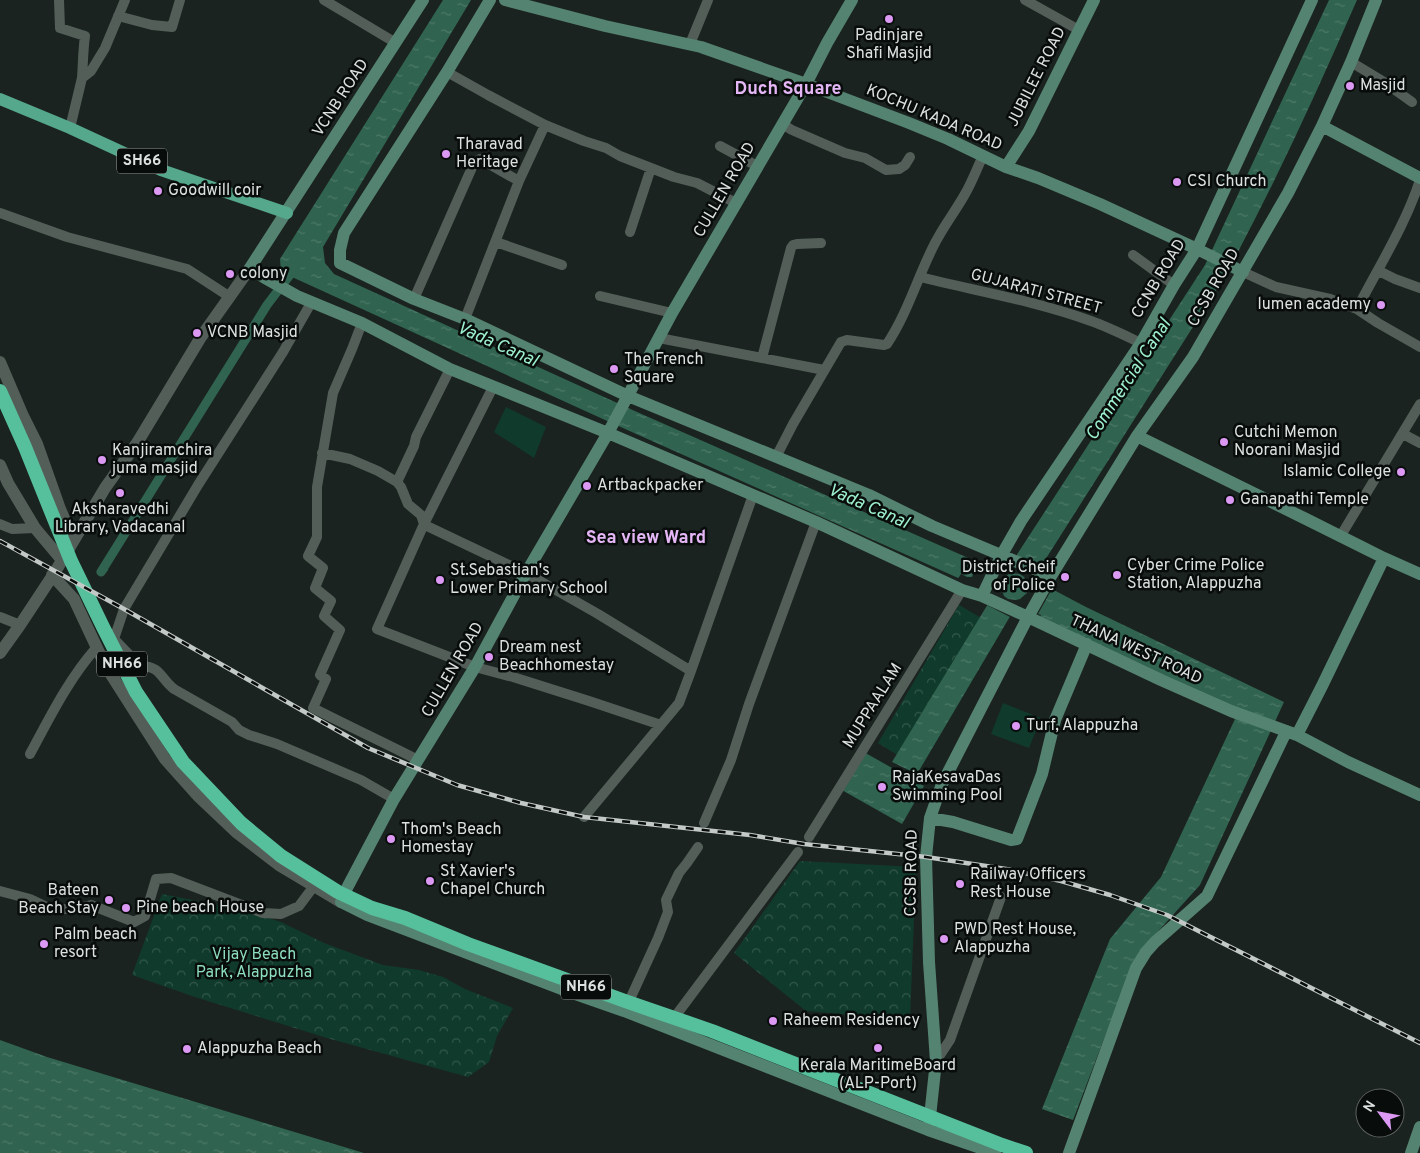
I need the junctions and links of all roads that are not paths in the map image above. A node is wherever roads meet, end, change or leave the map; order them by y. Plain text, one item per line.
1 (59, 0) edge
2 (125, 0) edge
3 (180, 0) edge
4 (324, 0) edge
5 (422, 0) edge
6 (490, 0) edge
7 (505, 0) edge
8 (708, 0) edge
9 (852, 0) edge
10 (1025, 0) edge
11 (1094, 0) edge
12 (1312, 0) edge
13 (1376, 0) edge
14 (118, 16) junction
15 (1079, 30) junction
16 (396, 43) junction
17 (690, 44) junction
18 (1351, 62) junction
19 (447, 72) junction
20 (82, 78) junction
21 (806, 84) junction
22 (0, 99) edge
23 (1412, 102) dead end
24 (782, 124) junction
25 (546, 125) junction
26 (1322, 126) junction
27 (70, 128) junction
28 (720, 146) dead end
29 (983, 156) junction
30 (910, 157) dead end
31 (757, 166) junction
32 (1006, 166) junction
33 (651, 168) junction
34 (1420, 179) edge
35 (519, 181) junction
36 (736, 203) junction
37 (0, 213) edge
38 (286, 213) junction
39 (630, 232) dead end
40 (496, 242) junction
41 (821, 243) dead end
42 (1202, 252) junction
43 (1133, 255) dead end
44 (562, 265) dead end
45 (250, 268) junction
46 (1238, 270) junction
47 (1379, 271) junction
48 (920, 277) junction
49 (1174, 285) junction
50 (1420, 288) edge
51 (230, 296) junction
52 (600, 296) dead end
53 (414, 299) junction
54 (311, 303) junction
55 (1357, 309) junction
56 (672, 313) junction
57 (464, 318) junction
58 (362, 323) junction
59 (659, 338) junction
60 (1141, 343) junction
61 (1420, 347) edge
62 (762, 358) junction
63 (0, 362) edge
64 (450, 369) junction
65 (824, 370) junction
66 (493, 387) junction
67 (0, 391) edge
68 (628, 397) junction
69 (1420, 404) edge
70 (609, 431) junction
71 (1403, 434) junction
72 (1137, 436) junction
73 (1420, 443) edge
74 (322, 453) junction
75 (776, 457) junction
76 (0, 465) edge
77 (399, 485) junction
78 (753, 495) junction
79 (816, 522) junction
80 (0, 524) edge
81 (424, 524) junction
82 (35, 528) junction
83 (1340, 537) junction
84 (73, 539) junction
85 (1384, 558) junction
86 (999, 559) junction
87 (66, 560) junction
88 (526, 573) junction
89 (1419, 573) edge
90 (52, 575) junction
91 (1045, 578) junction
92 (962, 590) junction
93 (985, 596) junction
94 (1029, 616) junction
95 (0, 617) edge
96 (20, 625) junction
97 (1087, 644) junction
98 (96, 648) junction
99 (0, 654) edge
100 (475, 668) junction
101 (691, 671) junction
102 (660, 725) junction
103 (1286, 731) junction
104 (30, 754) dead end
105 (418, 760) junction
106 (1420, 794) edge
107 (394, 799) junction
108 (584, 817) dead end
109 (930, 818) junction
110 (704, 824) dead end
111 (808, 837) dead end
112 (698, 847) dead end
113 (798, 852) dead end
114 (314, 886) junction
115 (0, 891) edge
116 (1002, 897) dead end
117 (341, 902) junction
118 (624, 1011) junction
119 (666, 1028) junction
120 (936, 1061) junction
121 (1420, 1128) edge
122 (928, 1130) junction
123 (995, 1153) edge
124 (1026, 1153) edge
125 (1069, 1153) edge
126 (1411, 1153) edge

1 - 20 street
2 - 14 street
3 - 14 street
4 - 16 street
5 - 16 main road, VCNB ROAD
6 - 19 main road
7 - 17 main road, KOCHU KADA ROAD
8 - 17 street
9 - 21 main road, CULLEN ROAD
10 - 15 street
11 - 15 main road, JUBILEE ROAD
12 - 42 main road, CCNB ROAD
13 - 18 main road, CCSB ROAD
14 - 20 street
15 - 32 main road, JUBILEE ROAD
16 - 38 main road, VCNB ROAD
17 - 21 main road, KOCHU KADA ROAD
18 - 23 street
18 - 26 main road, CCSB ROAD
19 - 25 street
19 - 53 main road
20 - 27 street
21 - 24 main road, CULLEN ROAD
21 - 29 main road, KOCHU KADA ROAD
22 - 27 main road, SH66
24 - 30 street
24 - 31 main road, CULLEN ROAD
25 - 33 street
25 - 35 street
26 - 34 main road
26 - 46 main road, CCSB ROAD
27 - 38 main road, SH66
28 - 31 street
29 - 32 main road, KOCHU KADA ROAD
29 - 48 street
31 - 36 main road, CULLEN ROAD
32 - 42 main road, KOCHU KADA ROAD
33 - 36 street
33 - 39 street
34 - 47 street
35 - 40 street
35 - 53 street
36 - 56 main road, CULLEN ROAD
37 - 51 street
38 - 45 main road, VCNB ROAD
40 - 44 street
40 - 57 street
41 - 62 street
42 - 46 main road, KOCHU KADA ROAD
42 - 49 main road, CCNB ROAD
43 - 49 street
45 - 51 street
45 - 54 main road, THANA WEST ROAD
46 - 55 street
46 - 72 main road, CCSB ROAD
47 - 50 street
47 - 55 street
48 - 60 street, GUJARATI STREET
48 - 65 street
49 - 60 main road, CCNB ROAD
51 - 84 street
52 - 56 street
53 - 57 main road
54 - 58 main road, THANA WEST ROAD
54 - 107 street
55 - 61 street
56 - 59 main road, CULLEN ROAD
57 - 68 main road
58 - 64 main road, THANA WEST ROAD
58 - 74 street
59 - 62 street
59 - 68 main road, CULLEN ROAD
60 - 86 main road, CCNB ROAD
62 - 65 street
63 - 84 street
64 - 66 main road, THANA WEST ROAD
64 - 77 street
65 - 75 street
66 - 70 main road, THANA WEST ROAD
66 - 81 street
67 - 87 highway, NH66
68 - 70 main road, CULLEN ROAD
68 - 75 main road
69 - 71 street
70 - 78 main road, THANA WEST ROAD
70 - 88 main road, CULLEN ROAD
71 - 73 street
71 - 83 street
72 - 83 main road
72 - 91 main road, CCSB ROAD
74 - 77 street
74 - 105 street
75 - 86 main road
76 - 82 street
77 - 81 street
78 - 79 main road, THANA WEST ROAD
78 - 101 street
79 - 92 main road, THANA WEST ROAD
79 - 110 street
80 - 82 street
81 - 88 street
81 - 100 street
82 - 87 street
83 - 85 main road
84 - 87 street
85 - 89 main road
85 - 103 main road
86 - 91 main road
86 - 93 main road, CCNB ROAD
87 - 90 street
87 - 124 highway, NH66
88 - 100 main road, CULLEN ROAD
88 - 101 street
90 - 96 street
90 - 98 street
91 - 94 main road, CCSB ROAD
92 - 93 main road, THANA WEST ROAD
92 - 111 street, MUPPAALAM
93 - 94 main road, THANA WEST ROAD
94 - 97 main road, THANA WEST ROAD
94 - 109 main road, CCSB ROAD
95 - 96 street
96 - 99 street
97 - 103 main road, THANA WEST ROAD
97 - 109 main road
98 - 104 street
98 - 114 street
100 - 102 street
100 - 105 main road, CULLEN ROAD
101 - 102 street
102 - 108 street
103 - 106 main road
103 - 125 main road
105 - 107 main road, CULLEN ROAD
107 - 117 main road, CULLEN ROAD
109 - 120 main road, CCSB ROAD
112 - 118 street
113 - 119 street
114 - 115 street
114 - 117 street
116 - 120 street
117 - 118 main road
118 - 119 main road
119 - 122 main road
120 - 122 main road, CCSB ROAD
121 - 126 main road
122 - 123 main road

